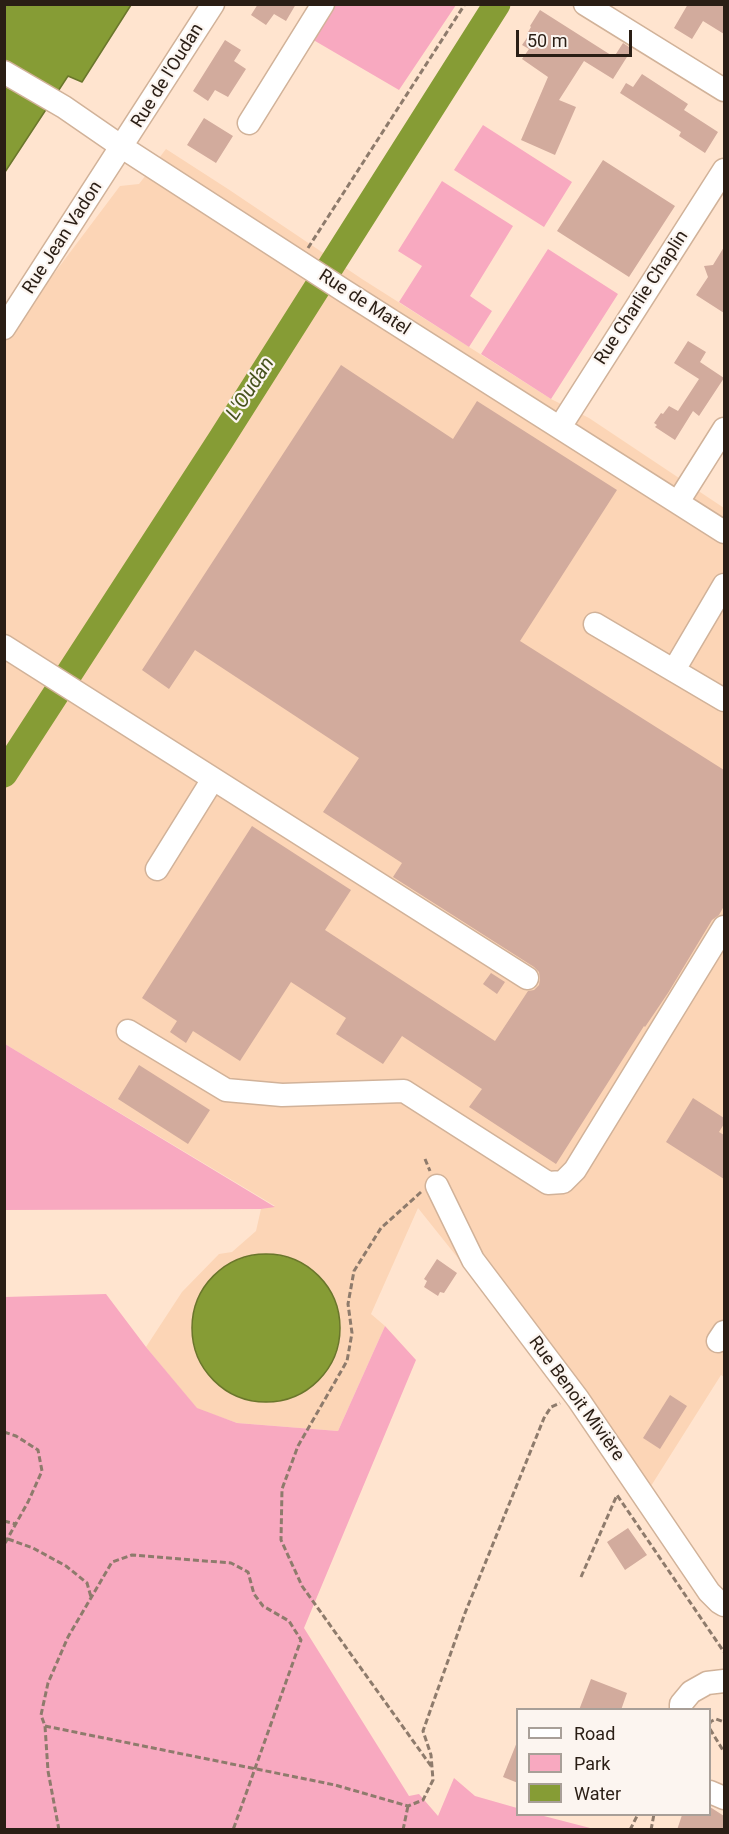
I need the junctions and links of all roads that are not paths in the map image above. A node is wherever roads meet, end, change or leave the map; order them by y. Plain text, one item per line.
1 (213, 4) edge
2 (323, 4) edge
3 (597, 8) edge
4 (4, 72) edge
5 (724, 90) edge
6 (249, 123) dead end
7 (122, 147) junction
8 (724, 170) edge
9 (4, 328) edge
10 (560, 427) junction
11 (724, 429) edge
12 (678, 502) junction
13 (724, 532) edge
14 (724, 585) edge
15 (595, 624) dead end
16 (4, 645) edge
17 (674, 670) junction
18 (724, 700) edge
19 (213, 779) junction
20 (157, 869) dead end
21 (724, 927) edge
22 (527, 978) dead end
23 (128, 1031) dead end
24 (430, 1189) road end
25 (724, 1605) edge
26 (724, 1681) edge
27 (681, 1708) edge

1 - 7 street, Rue de l'Oudan
2 - 6 street
3 - 5 street
4 - 7 street, Rue de Matel
7 - 9 street, Rue Jean Vadon
7 - 10 street, Rue de Matel
8 - 10 street, Rue Charlie Chaplin
10 - 12 street, Rue de Matel
11 - 12 street
12 - 13 street, Rue de Matel
14 - 17 street
15 - 17 street
16 - 19 street
17 - 18 street
19 - 20 street
19 - 22 street
21 - 23 street
24 - 25 street, Rue Benoit Mivière
26 - 27 street

